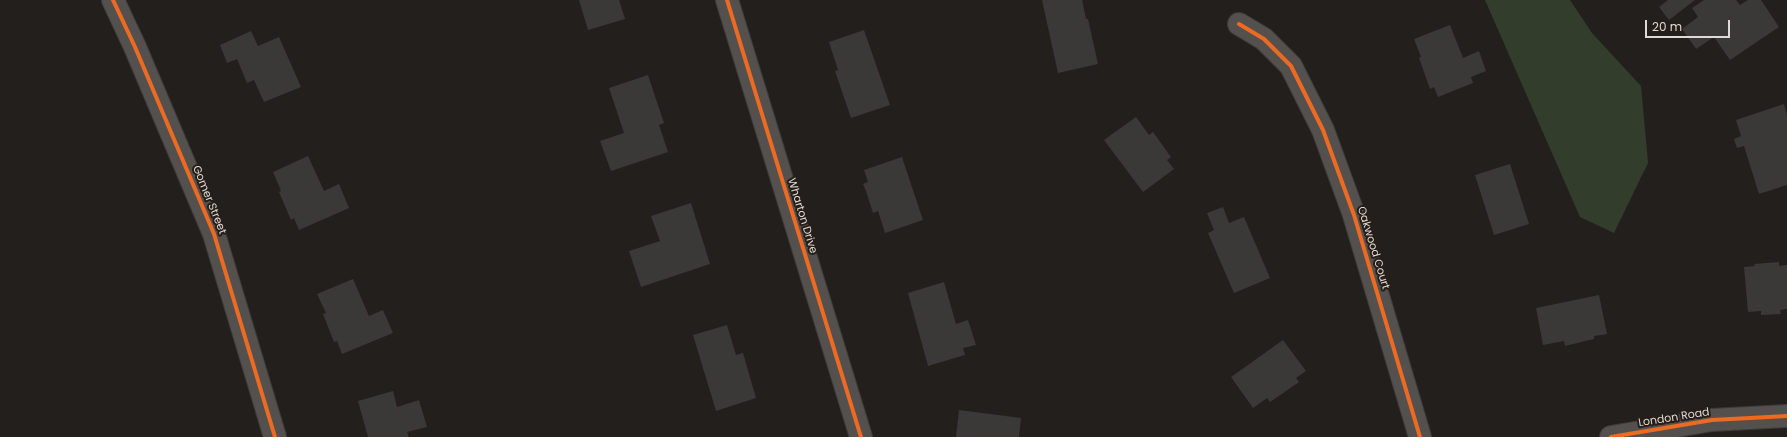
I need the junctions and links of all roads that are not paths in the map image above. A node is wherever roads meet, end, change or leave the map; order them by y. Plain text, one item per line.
1 (113, 0) edge
2 (727, 0) edge
3 (1239, 24) dead end
4 (1787, 416) edge
5 (275, 437) edge
6 (860, 437) edge
7 (1420, 437) edge
8 (1611, 437) edge

1 - 5 street, Gomer Street
2 - 6 street, Wharton Drive
3 - 7 street, Oakwood Court
4 - 8 street, London Road

